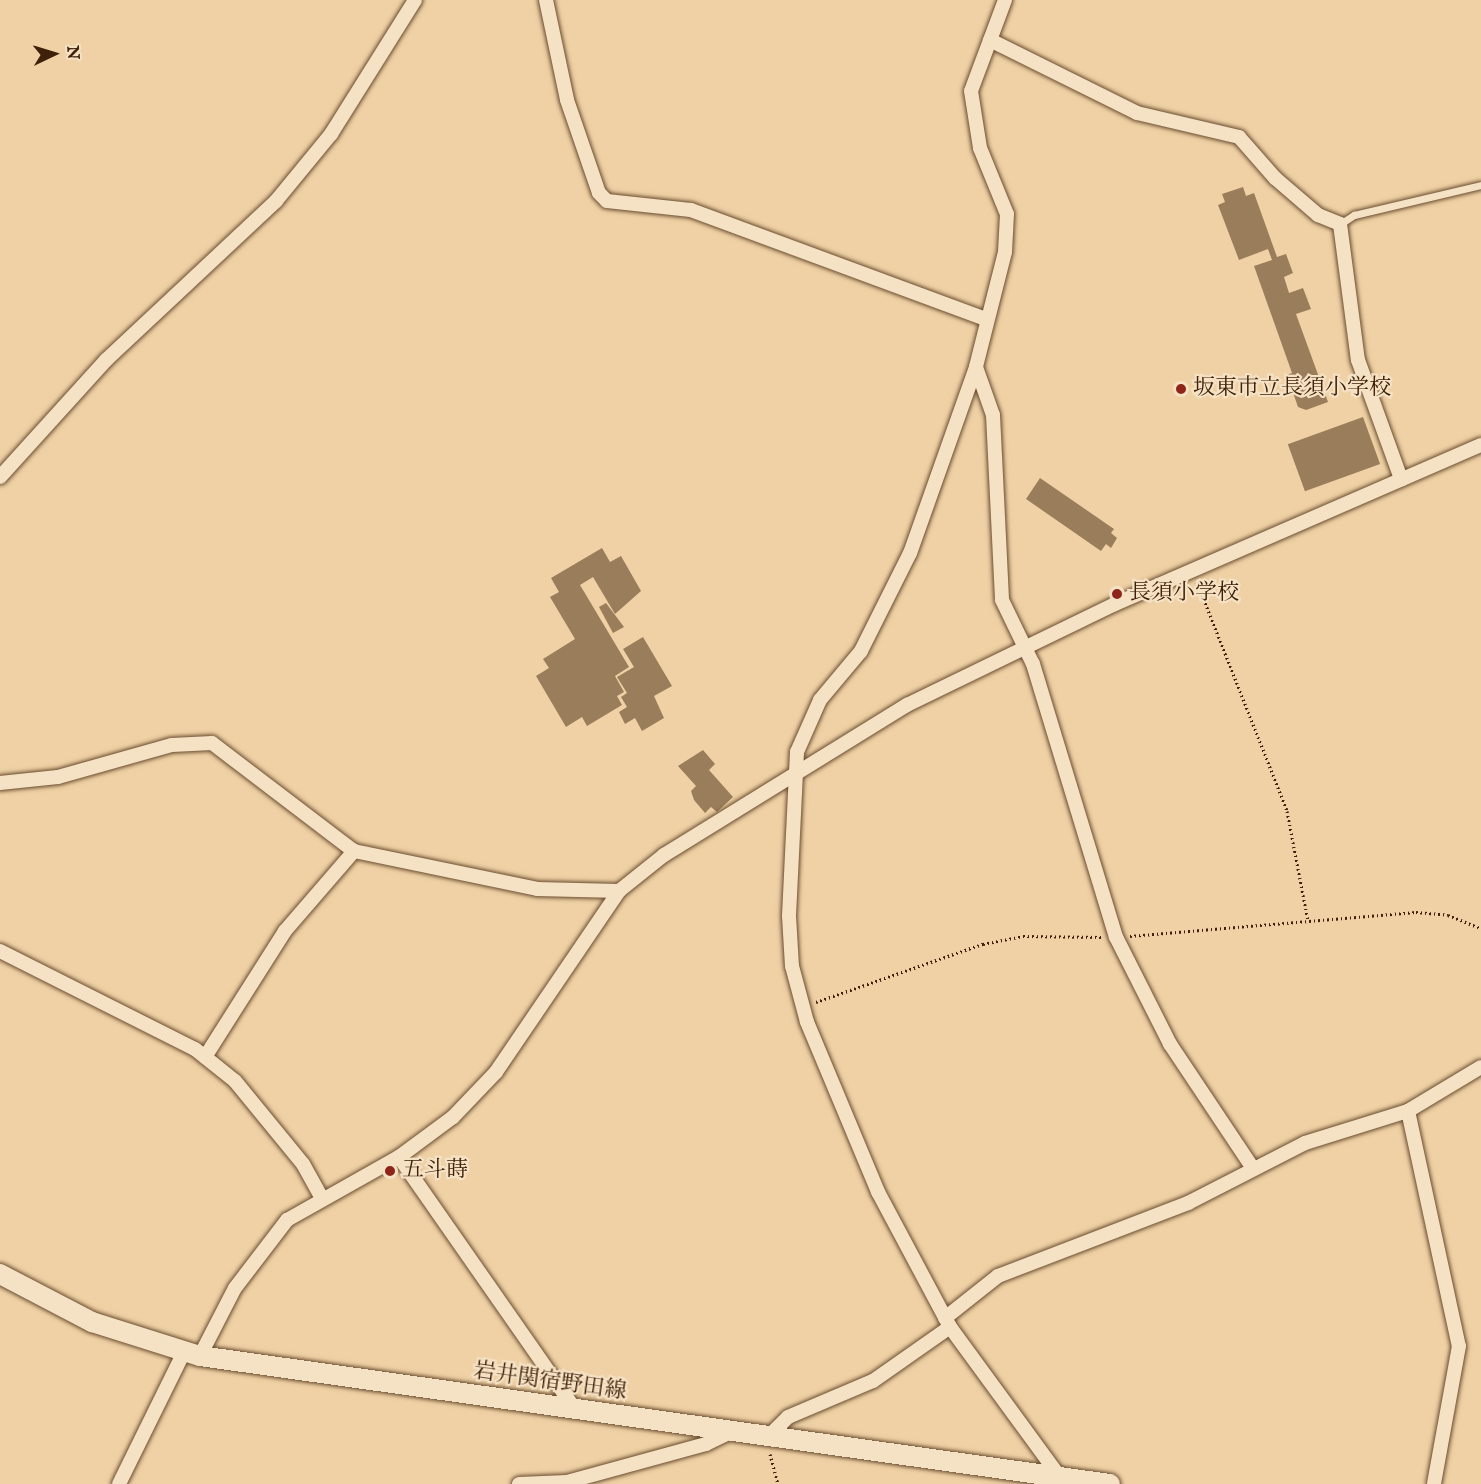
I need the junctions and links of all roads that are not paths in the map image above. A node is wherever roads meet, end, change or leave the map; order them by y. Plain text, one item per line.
1 (415, 0) edge
2 (546, 0) edge
3 (1005, 0) edge
4 (990, 40) junction
5 (1481, 185) edge
6 (1340, 224) junction
7 (985, 319) junction
8 (976, 367) junction
9 (1481, 445) edge
10 (1, 474) edge
11 (1401, 479) junction
12 (1024, 648) junction
13 (797, 774) junction
14 (0, 783) edge
15 (354, 851) junction
16 (619, 891) junction
17 (0, 951) edge
18 (205, 1057) junction
19 (1481, 1067) edge
20 (1408, 1111) junction
21 (399, 1157) junction
22 (1252, 1167) junction
23 (321, 1197) junction
24 (0, 1274) edge
25 (947, 1322) junction
26 (192, 1354) junction
27 (574, 1409) junction
28 (731, 1432) junction
29 (768, 1437) junction
30 (1063, 1480) edge
31 (119, 1484) edge
32 (519, 1484) edge
33 (1110, 1484) edge
34 (1434, 1484) edge

1 - 10 street
2 - 7 street
3 - 4 street
4 - 6 street
4 - 7 street
5 - 6 lane
6 - 11 street
7 - 8 street
8 - 12 street
8 - 13 street
9 - 11 street
11 - 12 street
12 - 13 street
12 - 22 street
13 - 16 street
13 - 25 street
14 - 15 street
15 - 16 street
15 - 18 street
16 - 21 street
17 - 18 street
18 - 23 street
19 - 20 street
20 - 22 street
20 - 34 street
21 - 23 street
21 - 27 street
22 - 25 street
23 - 26 street
24 - 26 main road, 岩井関宿野田線
25 - 29 street
25 - 30 street
26 - 27 main road, 岩井関宿野田線
26 - 31 street
27 - 28 main road, 岩井関宿野田線
28 - 29 main road, 岩井関宿野田線
28 - 32 street
29 - 30 main road, 岩井関宿野田線
30 - 33 main road, 岩井関宿野田線

